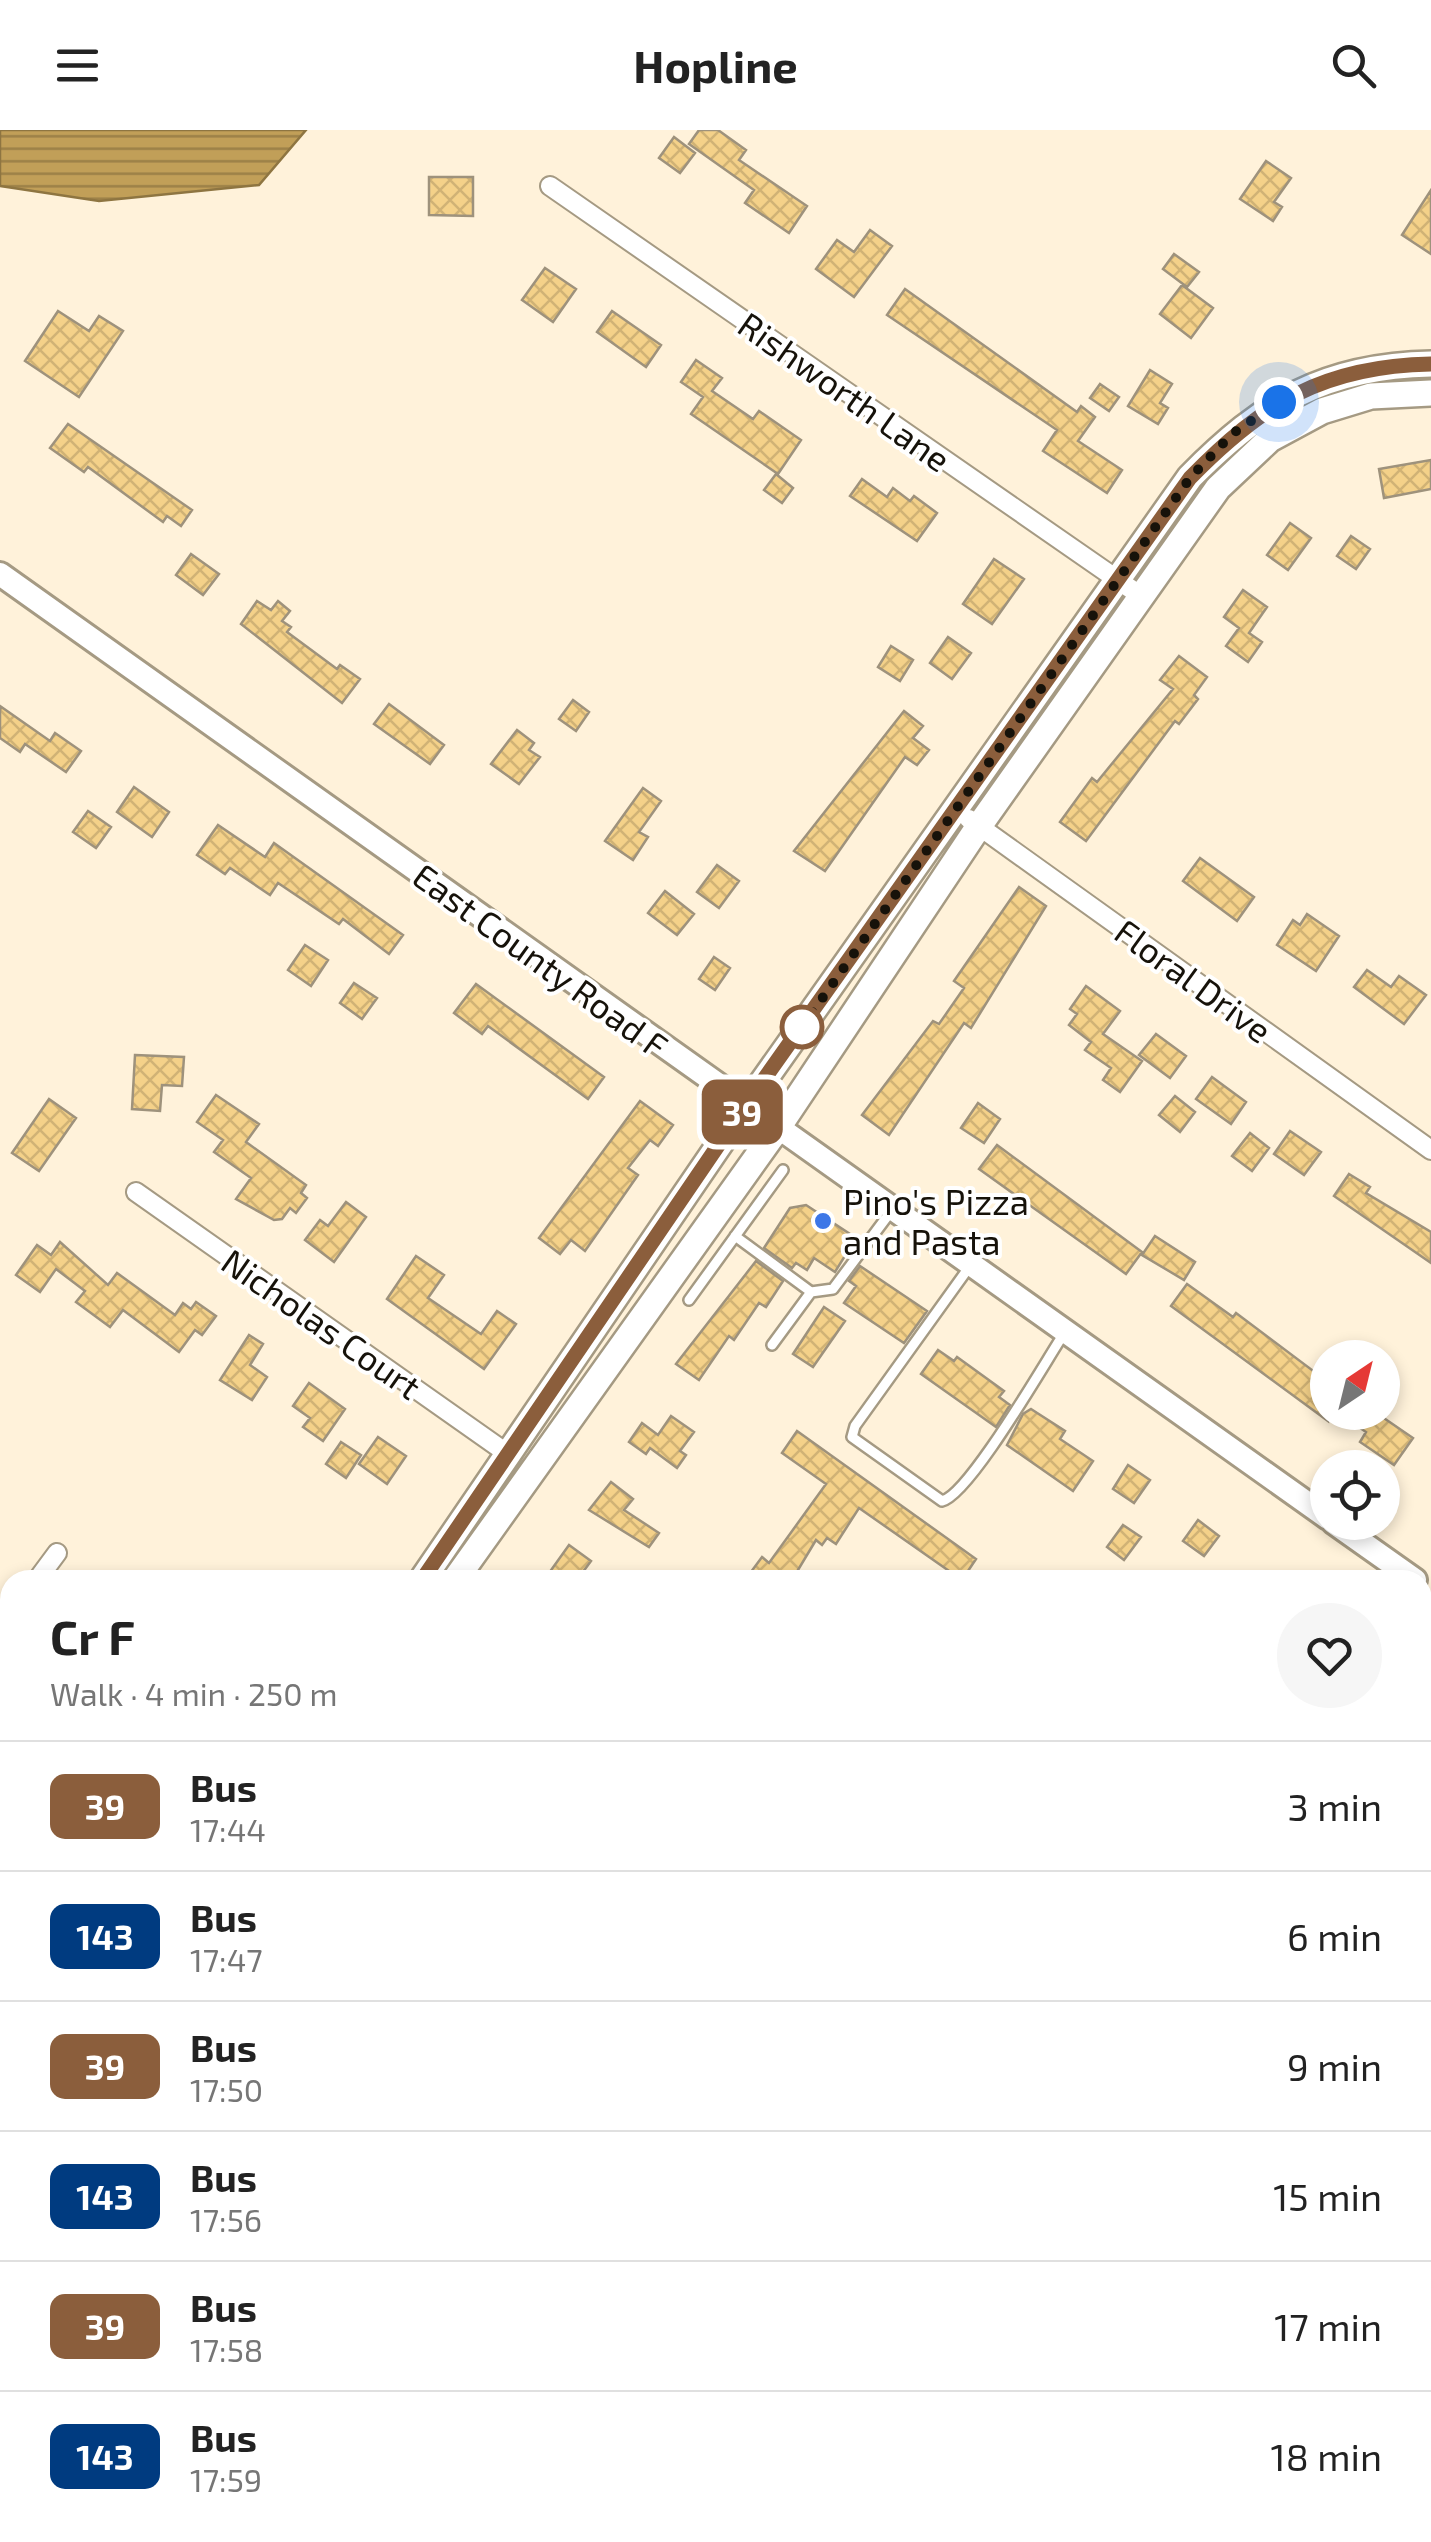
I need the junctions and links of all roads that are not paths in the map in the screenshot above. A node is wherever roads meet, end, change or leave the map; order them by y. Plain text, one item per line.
1 (550, 186) dead end
2 (1431, 364) edge
3 (1431, 393) edge
4 (0, 574) edge
5 (1117, 580) junction
6 (1141, 596) junction
7 (957, 810) junction
8 (979, 826) junction
9 (745, 1106) junction
10 (776, 1129) junction
11 (1431, 1150) edge
12 (782, 1170) dead end
13 (136, 1192) dead end
14 (892, 1210) junction
15 (736, 1236) junction
16 (970, 1266) junction
17 (811, 1292) junction
18 (689, 1300) dead end
19 (1065, 1332) junction
20 (772, 1345) dead end
21 (508, 1454) junction
22 (1310, 1506) edge
23 (1358, 1540) edge
24 (57, 1553) dead end
25 (44, 1570) edge
26 (433, 1570) edge
27 (463, 1570) edge
28 (1401, 1570) edge

1 - 5 street, Rishworth Lane
2 - 5 main road
3 - 6 main road
4 - 9 street, East County Road F
5 - 6 street, Rishworth Lane
5 - 7 main road
6 - 8 main road
7 - 8 street, Floral Drive
7 - 9 main road
8 - 10 main road
8 - 11 street, Floral Drive
9 - 10 street, East County Road F
9 - 21 main road
10 - 14 street, East County Road F
10 - 27 main road
12 - 15 lane
13 - 21 street, Nicholas Court
14 - 16 street, East County Road F
14 - 17 lane
15 - 17 lane
15 - 18 lane
16 - 19 street, East County Road F
16 - 19 lane
17 - 20 lane
19 - 22 street, East County Road F
21 - 26 main road
23 - 28 street, East County Road F
24 - 25 street

